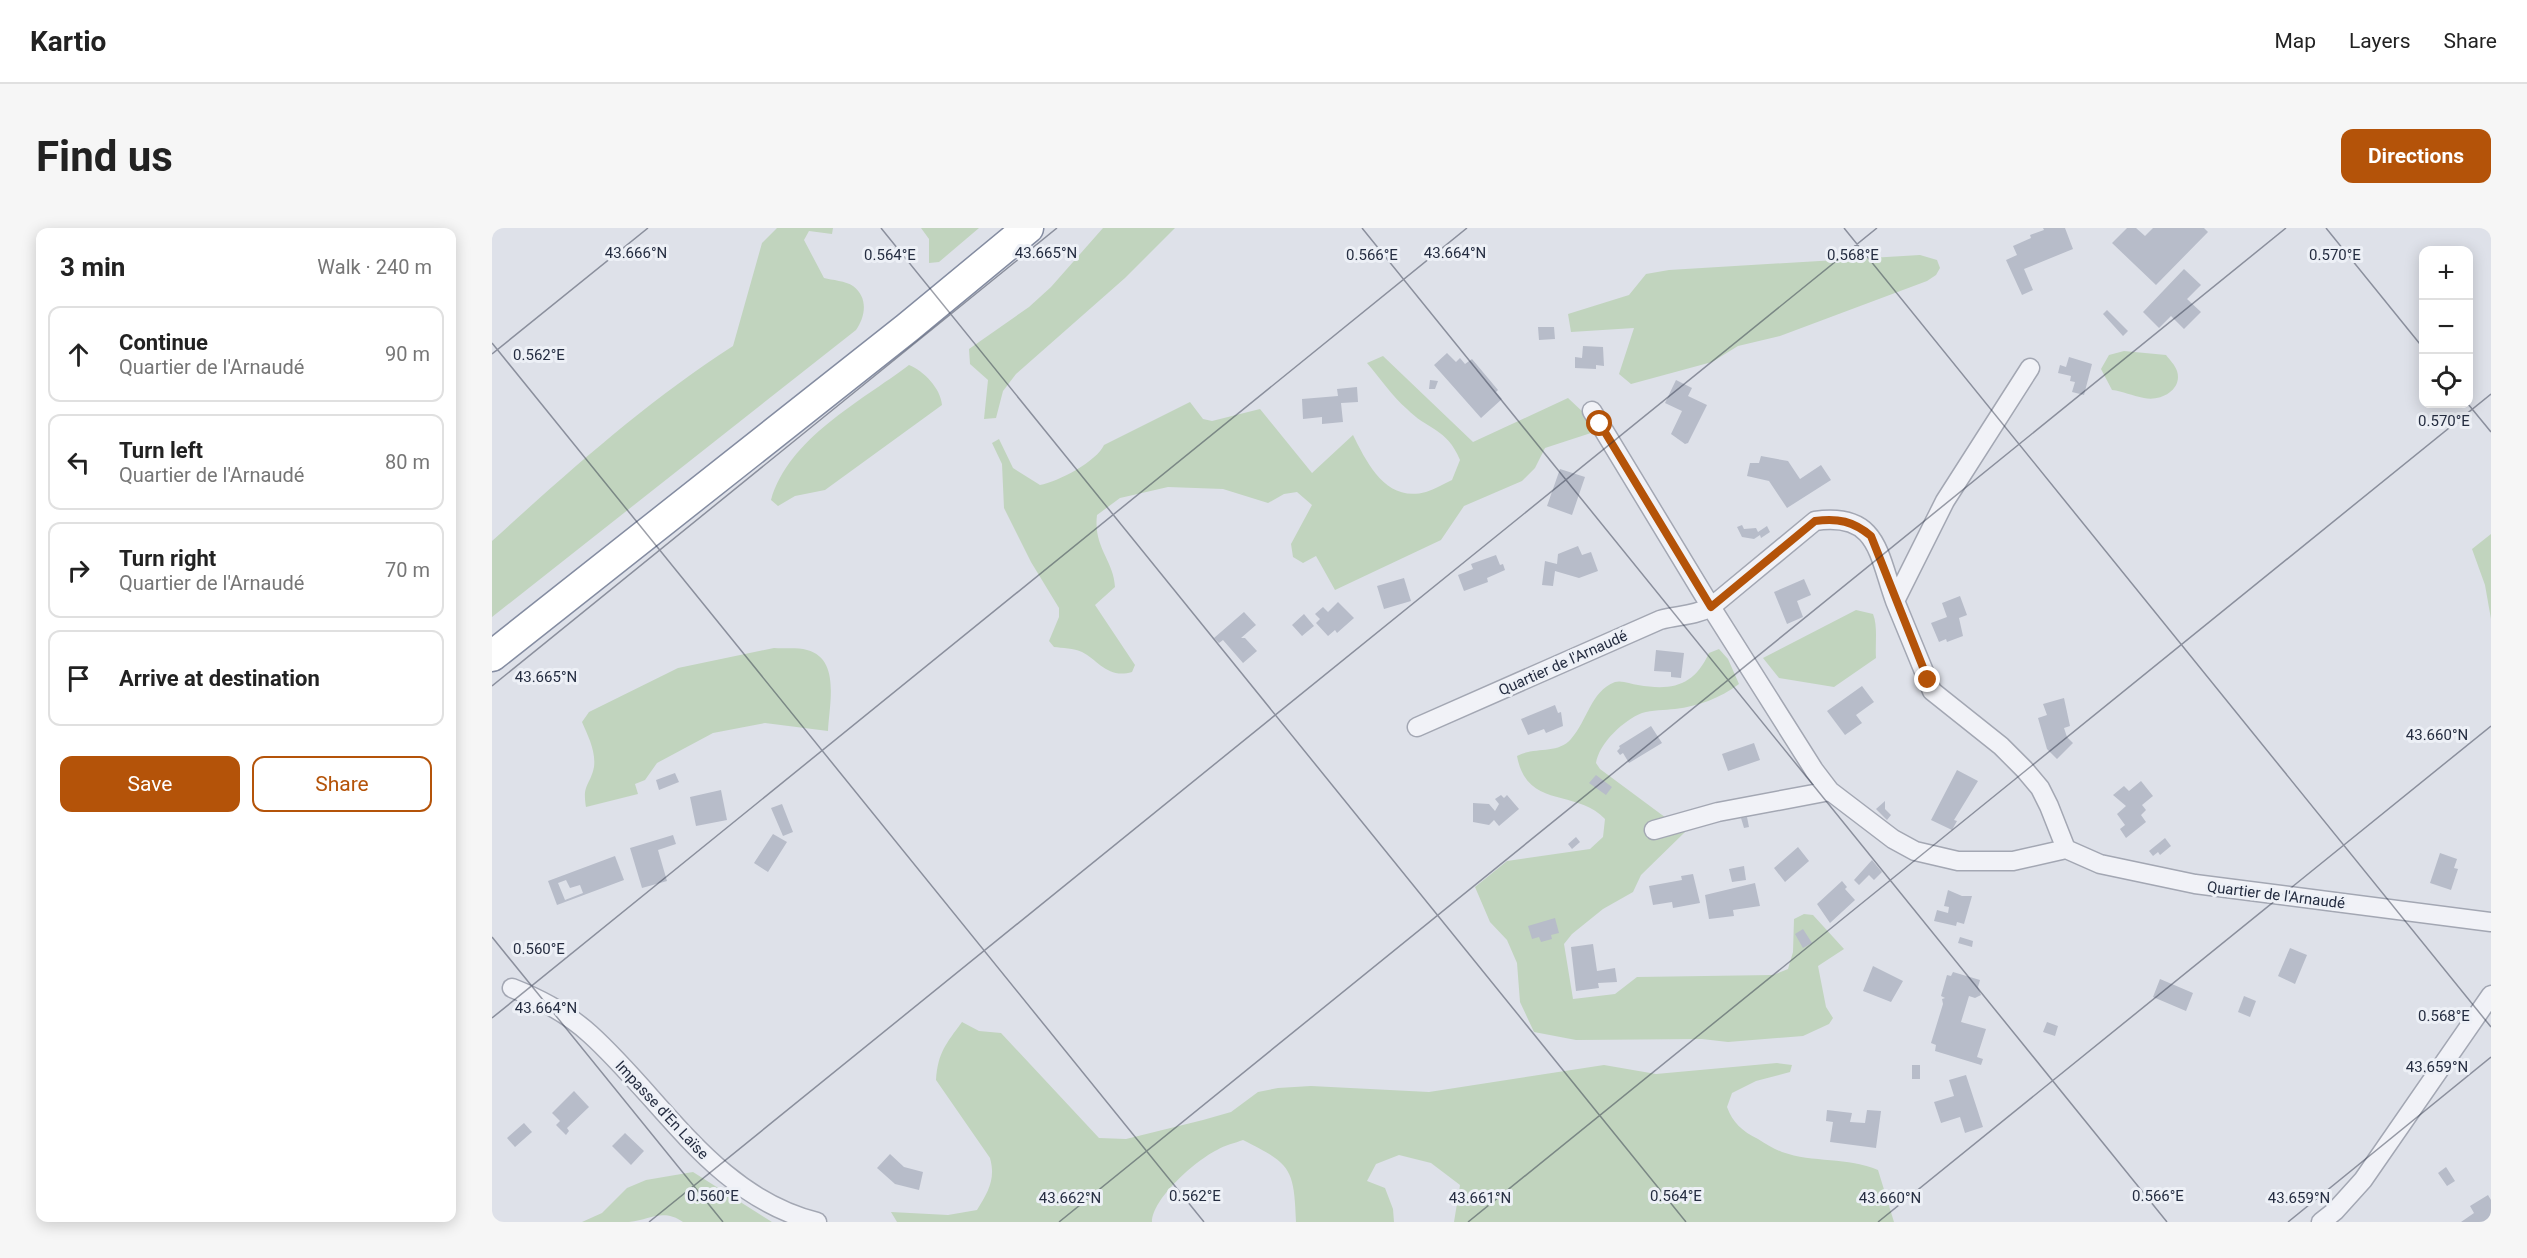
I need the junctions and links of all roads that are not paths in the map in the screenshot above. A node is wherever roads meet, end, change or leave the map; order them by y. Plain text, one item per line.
1 (1028, 228) edge
2 (2030, 368) dead end
3 (1592, 411) dead end
4 (1896, 602) junction
5 (1711, 607) junction
6 (492, 656) edge
7 (1417, 727) dead end
8 (1830, 791) junction
9 (1654, 830) dead end
10 (2066, 849) junction
11 (2491, 922) edge
12 (512, 987) dead end
13 (2491, 995) edge
14 (817, 1222) edge
15 (2321, 1222) edge

1 - 6 highway
2 - 4 street
3 - 5 street
4 - 5 street, Quartier de l'Arnaudé
4 - 10 street, Quartier de l'Arnaudé
5 - 7 street, Quartier de l'Arnaudé
5 - 8 street
8 - 9 street
8 - 10 street
10 - 11 street, Quartier de l'Arnaudé
12 - 14 street, Impasse d'En Laïse
13 - 15 street

